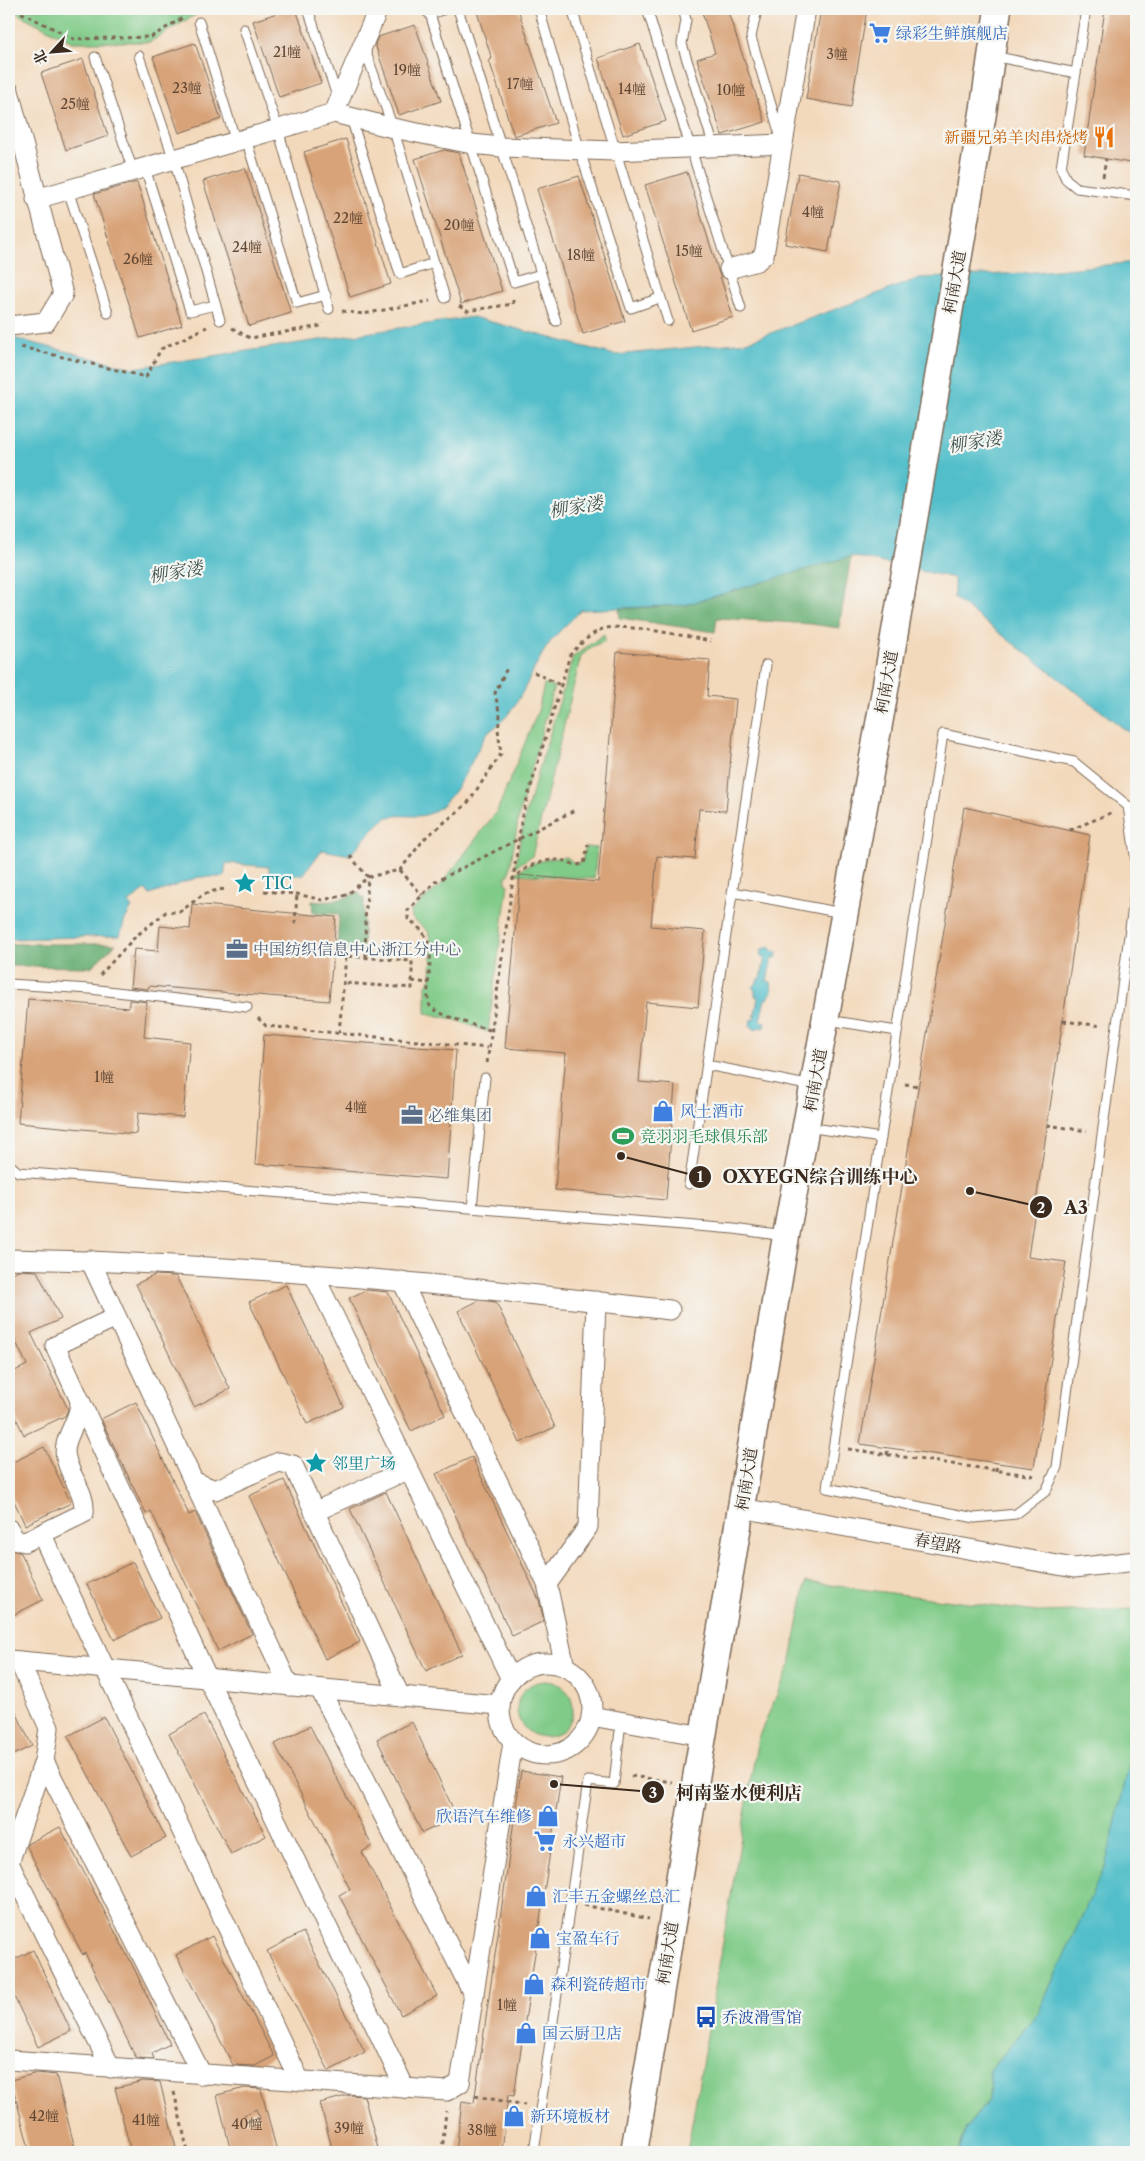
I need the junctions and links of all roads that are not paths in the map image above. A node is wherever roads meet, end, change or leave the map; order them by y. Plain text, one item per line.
1 (308, 9) edge
2 (378, 9) edge
3 (445, 9) edge
4 (458, 9) edge
5 (539, 9) edge
6 (572, 9) edge
7 (648, 9) edge
8 (682, 9) edge
9 (754, 9) edge
10 (806, 9) edge
11 (998, 9) edge
12 (1086, 9) edge
13 (426, 11) edge
14 (199, 22) dead end
15 (244, 29) dead end
16 (363, 45) junction
17 (991, 55) junction
18 (139, 56) dead end
19 (95, 57) dead end
20 (1076, 73) junction
21 (9, 91) edge
22 (341, 110) junction
23 (393, 128) junction
24 (278, 129) junction
25 (241, 141) junction
26 (472, 144) junction
27 (783, 144) junction
28 (501, 147) junction
29 (714, 147) junction
30 (689, 148) junction
31 (580, 151) junction
32 (614, 151) junction
33 (174, 160) junction
34 (139, 170) junction
35 (68, 190) junction
36 (1136, 196) edge
37 (36, 199) junction
38 (434, 263) junction
39 (729, 268) junction
40 (541, 274) junction
41 (326, 295) junction
42 (445, 298) dead end
43 (660, 298) junction
44 (215, 305) junction
45 (741, 308) dead end
46 (329, 309) dead end
47 (108, 314) dead end
48 (220, 320) dead end
49 (556, 321) dead end
50 (668, 321) dead end
51 (9, 326) edge
52 (766, 665) dead end
53 (1136, 862) edge
54 (1136, 884) edge
55 (733, 892) junction
56 (845, 914) junction
57 (9, 984) edge
58 (247, 1007) road end
59 (826, 1020) junction
60 (897, 1031) junction
61 (707, 1065) junction
62 (485, 1078) road end
63 (814, 1086) junction
64 (807, 1127) junction
65 (881, 1138) junction
66 (9, 1164) edge
67 (689, 1184) dead end
68 (472, 1208) junction
69 (786, 1236) junction
70 (9, 1259) edge
71 (90, 1260) junction
72 (314, 1275) junction
73 (402, 1281) junction
74 (596, 1301) junction
75 (670, 1310) dead end
76 (116, 1317) junction
77 (80, 1402) junction
78 (407, 1470) junction
79 (193, 1480) junction
80 (741, 1508) junction
81 (314, 1512) junction
82 (9, 1529) edge
83 (42, 1535) junction
84 (1136, 1561) edge
85 (547, 1584) junction
86 (14, 1661) edge
87 (565, 1667) junction
88 (103, 1669) junction
89 (208, 1678) junction
90 (511, 1678) junction
91 (289, 1686) junction
92 (320, 1689) junction
93 (400, 1696) junction
94 (500, 1706) junction
95 (592, 1716) junction
96 (621, 1721) junction
97 (703, 1736) junction
98 (513, 1742) junction
99 (44, 1761) junction
100 (9, 1863) edge
101 (474, 1996) junction
102 (9, 2060) edge
103 (111, 2068) junction
104 (202, 2075) junction
105 (300, 2081) junction
106 (405, 2088) junction
107 (534, 2152) edge
108 (634, 2152) edge

1 - 22 lane
2 - 16 street
3 - 13 lane
4 - 28 lane
5 - 31 lane
6 - 32 lane
7 - 30 lane
8 - 29 lane
9 - 27 lane
10 - 27 street
11 - 17 main road, 柯南大道
12 - 20 lane
13 - 26 lane
14 - 25 lane
15 - 24 lane
16 - 22 street
16 - 23 lane
17 - 20 lane
17 - 56 main road, 柯南大道
18 - 33 lane
19 - 34 lane
20 - 36 lane
21 - 37 street
22 - 23 street
22 - 24 street
22 - 38 lane
23 - 26 street
23 - 38 lane
24 - 25 street
24 - 41 lane
25 - 33 street
25 - 41 lane
26 - 28 street
26 - 40 lane
27 - 29 street
27 - 39 street
28 - 31 street
28 - 40 lane
29 - 30 street
30 - 32 street
30 - 39 lane
31 - 32 street
31 - 43 lane
32 - 43 lane
33 - 34 street
33 - 44 lane
34 - 35 street
34 - 44 lane
35 - 37 street
35 - 47 lane
37 - 51 street
38 - 42 lane
39 - 45 lane
40 - 49 lane
41 - 46 lane
43 - 50 lane
44 - 48 lane
52 - 55 lane
53 - 60 lane
54 - 65 lane
55 - 56 lane
55 - 61 lane
56 - 59 main road, 柯南大道
57 - 58 lane
59 - 60 lane
59 - 63 main road, 柯南大道
60 - 65 lane
61 - 63 lane
61 - 67 lane
62 - 68 lane
63 - 64 main road, 柯南大道
64 - 65 lane
64 - 69 main road, 柯南大道
66 - 68 lane
68 - 69 lane
69 - 80 main road, 柯南大道
70 - 71 street
71 - 72 street
71 - 76 street
72 - 73 street
72 - 78 street
73 - 74 street
73 - 85 street
74 - 75 street
74 - 85 street
76 - 77 street
76 - 79 street
77 - 83 street
77 - 89 street
78 - 81 street
78 - 90 street
79 - 81 street
79 - 91 street
80 - 84 street, 春望路
80 - 97 main road, 柯南大道
81 - 93 street
82 - 83 street
83 - 88 street
85 - 87 street
86 - 88 street
86 - 99 street
87 - 90 street
87 - 95 street
88 - 89 street
88 - 105 street
89 - 91 street
89 - 106 street
90 - 94 street
91 - 92 street
92 - 93 street
92 - 101 street
93 - 94 street
94 - 98 street
95 - 96 street
95 - 98 street
96 - 97 street
96 - 107 lane
97 - 108 main road, 柯南大道
98 - 101 street
99 - 100 street
99 - 104 street
100 - 103 street
101 - 106 street
102 - 103 street
103 - 104 street
104 - 105 street
105 - 106 street

